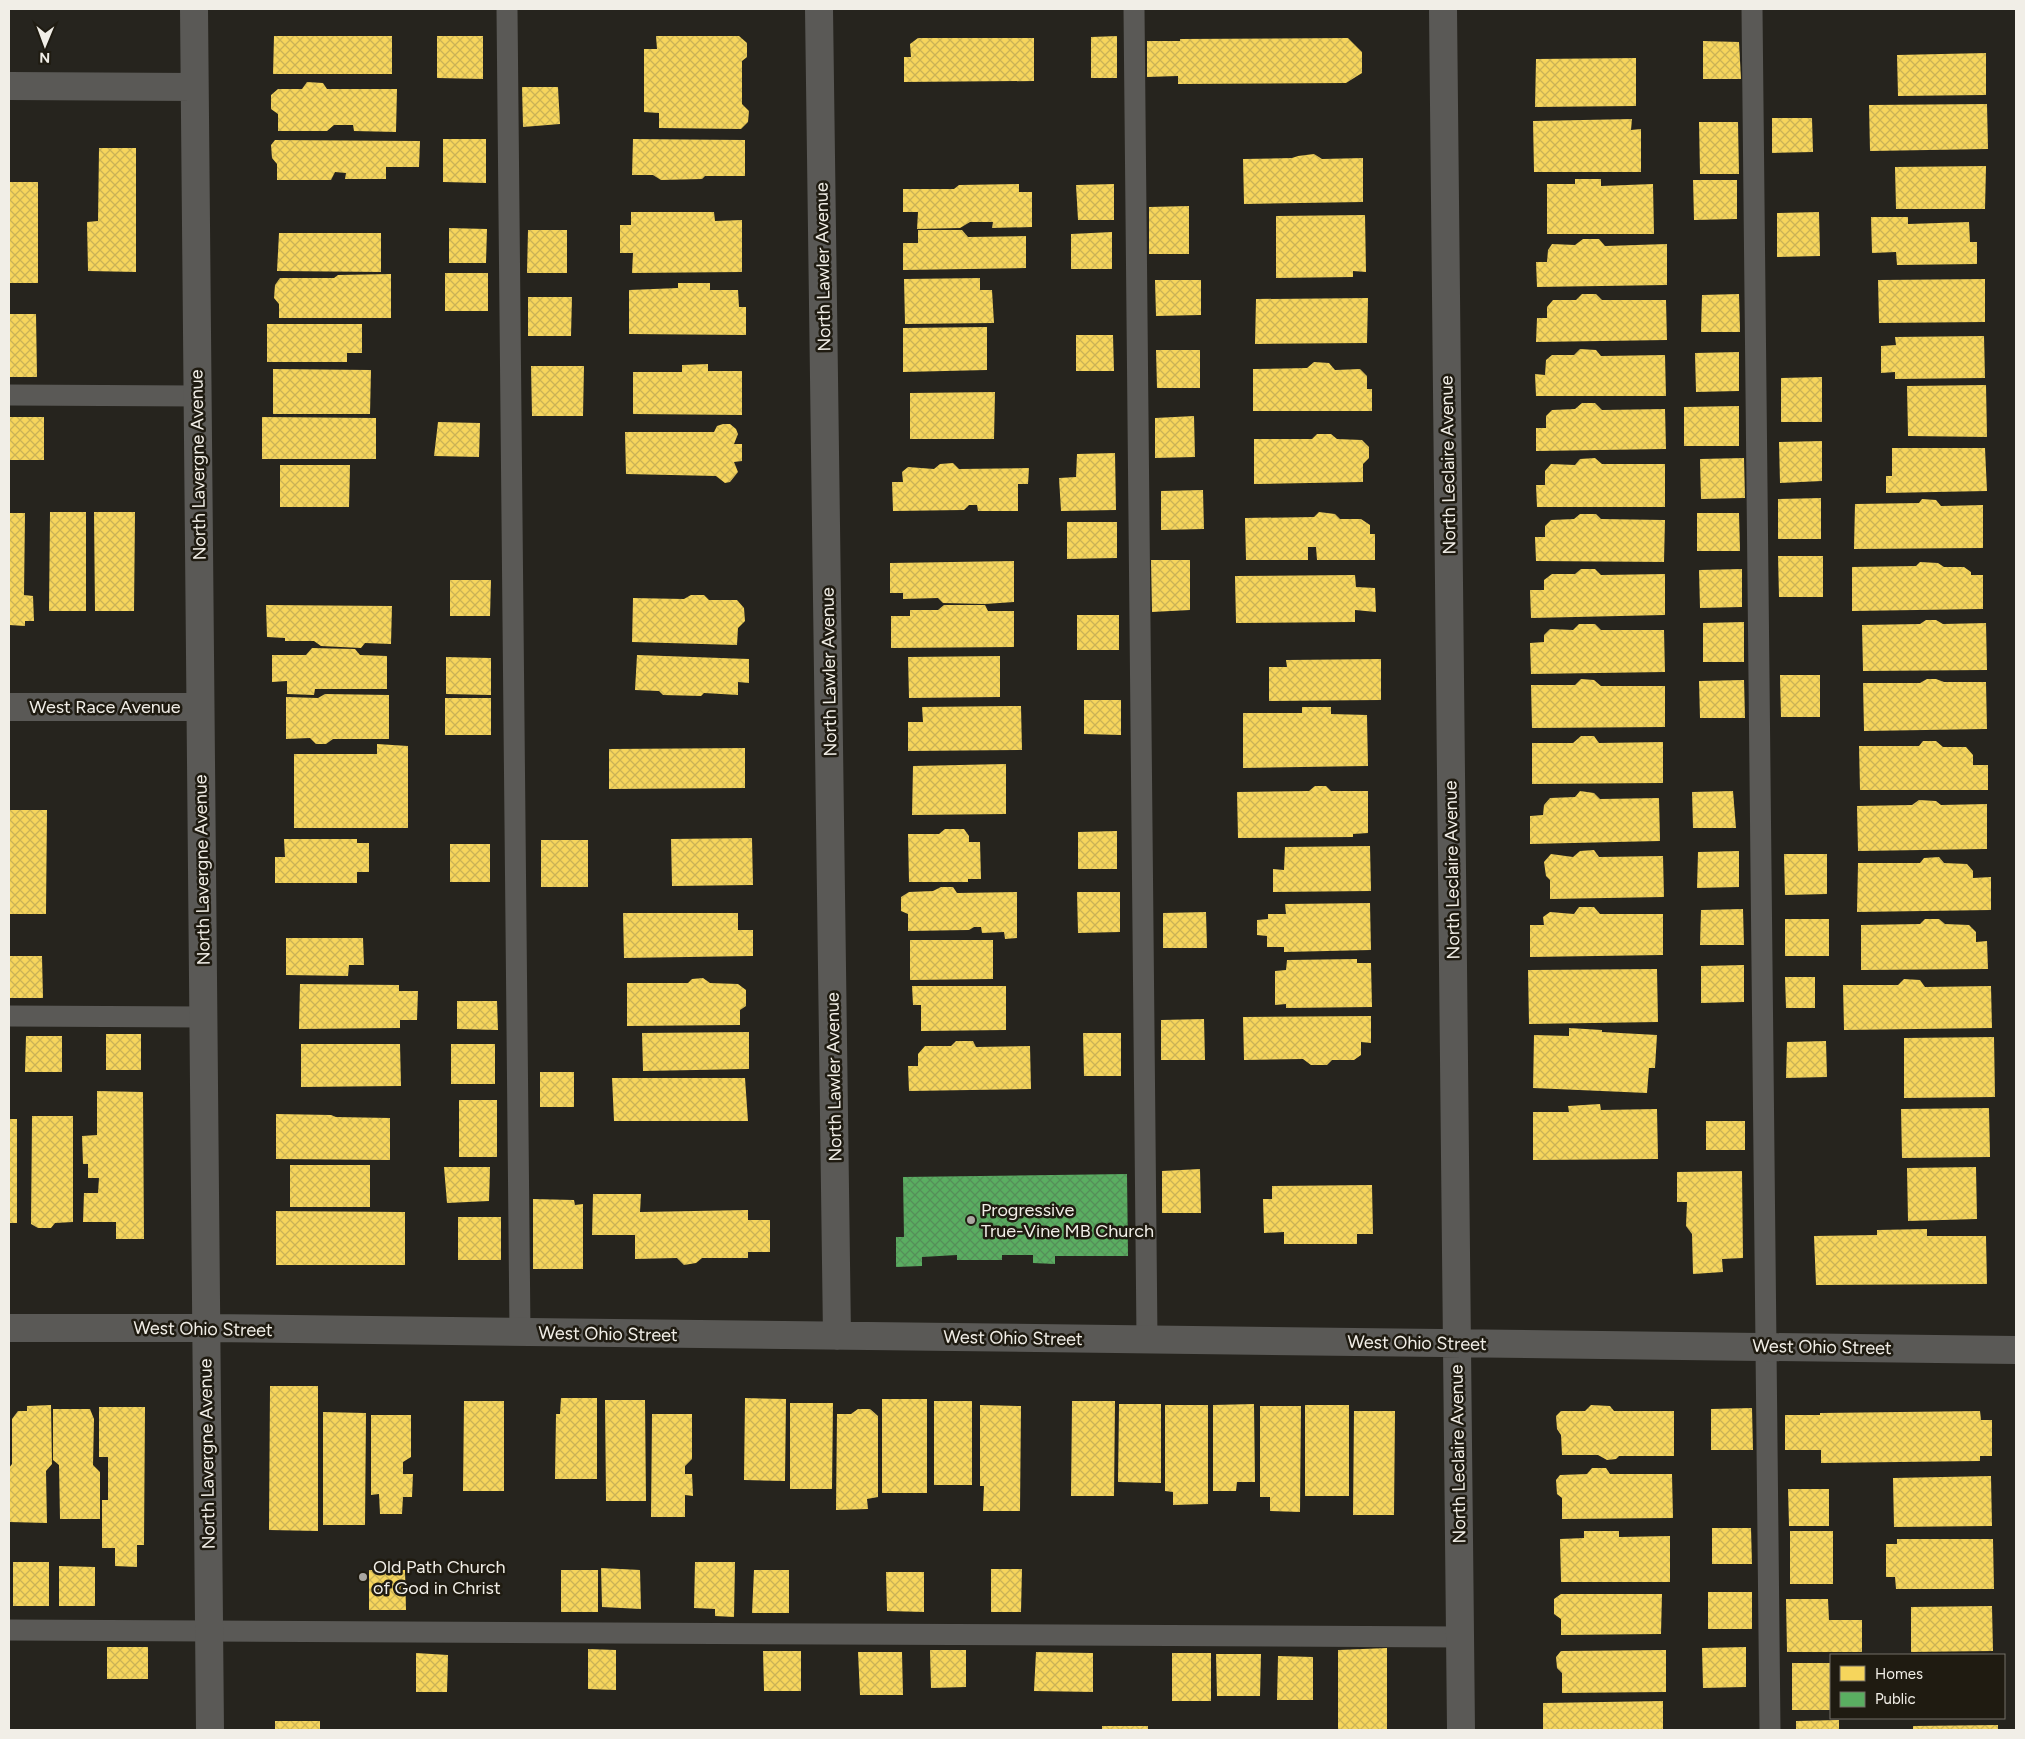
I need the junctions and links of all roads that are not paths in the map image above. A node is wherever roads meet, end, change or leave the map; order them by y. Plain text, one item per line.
1 (194, 9) edge
2 (507, 9) edge
3 (820, 9) edge
4 (1134, 9) edge
5 (1443, 9) edge
6 (1752, 9) edge
7 (9, 86) edge
8 (194, 86) junction
9 (9, 395) edge
10 (197, 396) junction
11 (9, 707) edge
12 (200, 707) junction
13 (9, 1016) edge
14 (203, 1017) junction
15 (9, 1328) edge
16 (206, 1328) junction
17 (520, 1332) junction
18 (837, 1336) junction
19 (1147, 1339) junction
20 (1457, 1343) junction
21 (1766, 1347) junction
22 (2016, 1350) edge
23 (9, 1630) edge
24 (209, 1630) junction
25 (1460, 1637) junction
26 (210, 1730) edge
27 (1461, 1730) edge
28 (1770, 1730) edge

1 - 8 street, North Lavergne Avenue
2 - 17 lane
3 - 18 street, North Lawler Avenue
4 - 19 lane
5 - 20 street, North Leclaire Avenue
6 - 21 lane
7 - 8 street
8 - 10 street, North Lavergne Avenue
9 - 10 lane
10 - 12 street, North Lavergne Avenue
11 - 12 street, West Race Avenue
12 - 14 street, North Lavergne Avenue
13 - 14 lane
14 - 16 street, North Lavergne Avenue
15 - 16 street, West Ohio Street
16 - 17 street, West Ohio Street
16 - 24 street, North Lavergne Avenue
17 - 18 street, West Ohio Street
18 - 19 street, West Ohio Street
19 - 20 street, West Ohio Street
20 - 21 street, West Ohio Street
20 - 25 street, North Leclaire Avenue
21 - 22 street, West Ohio Street
21 - 28 lane
23 - 24 lane
24 - 25 lane
24 - 26 street, North Lavergne Avenue
25 - 27 street, North Leclaire Avenue

